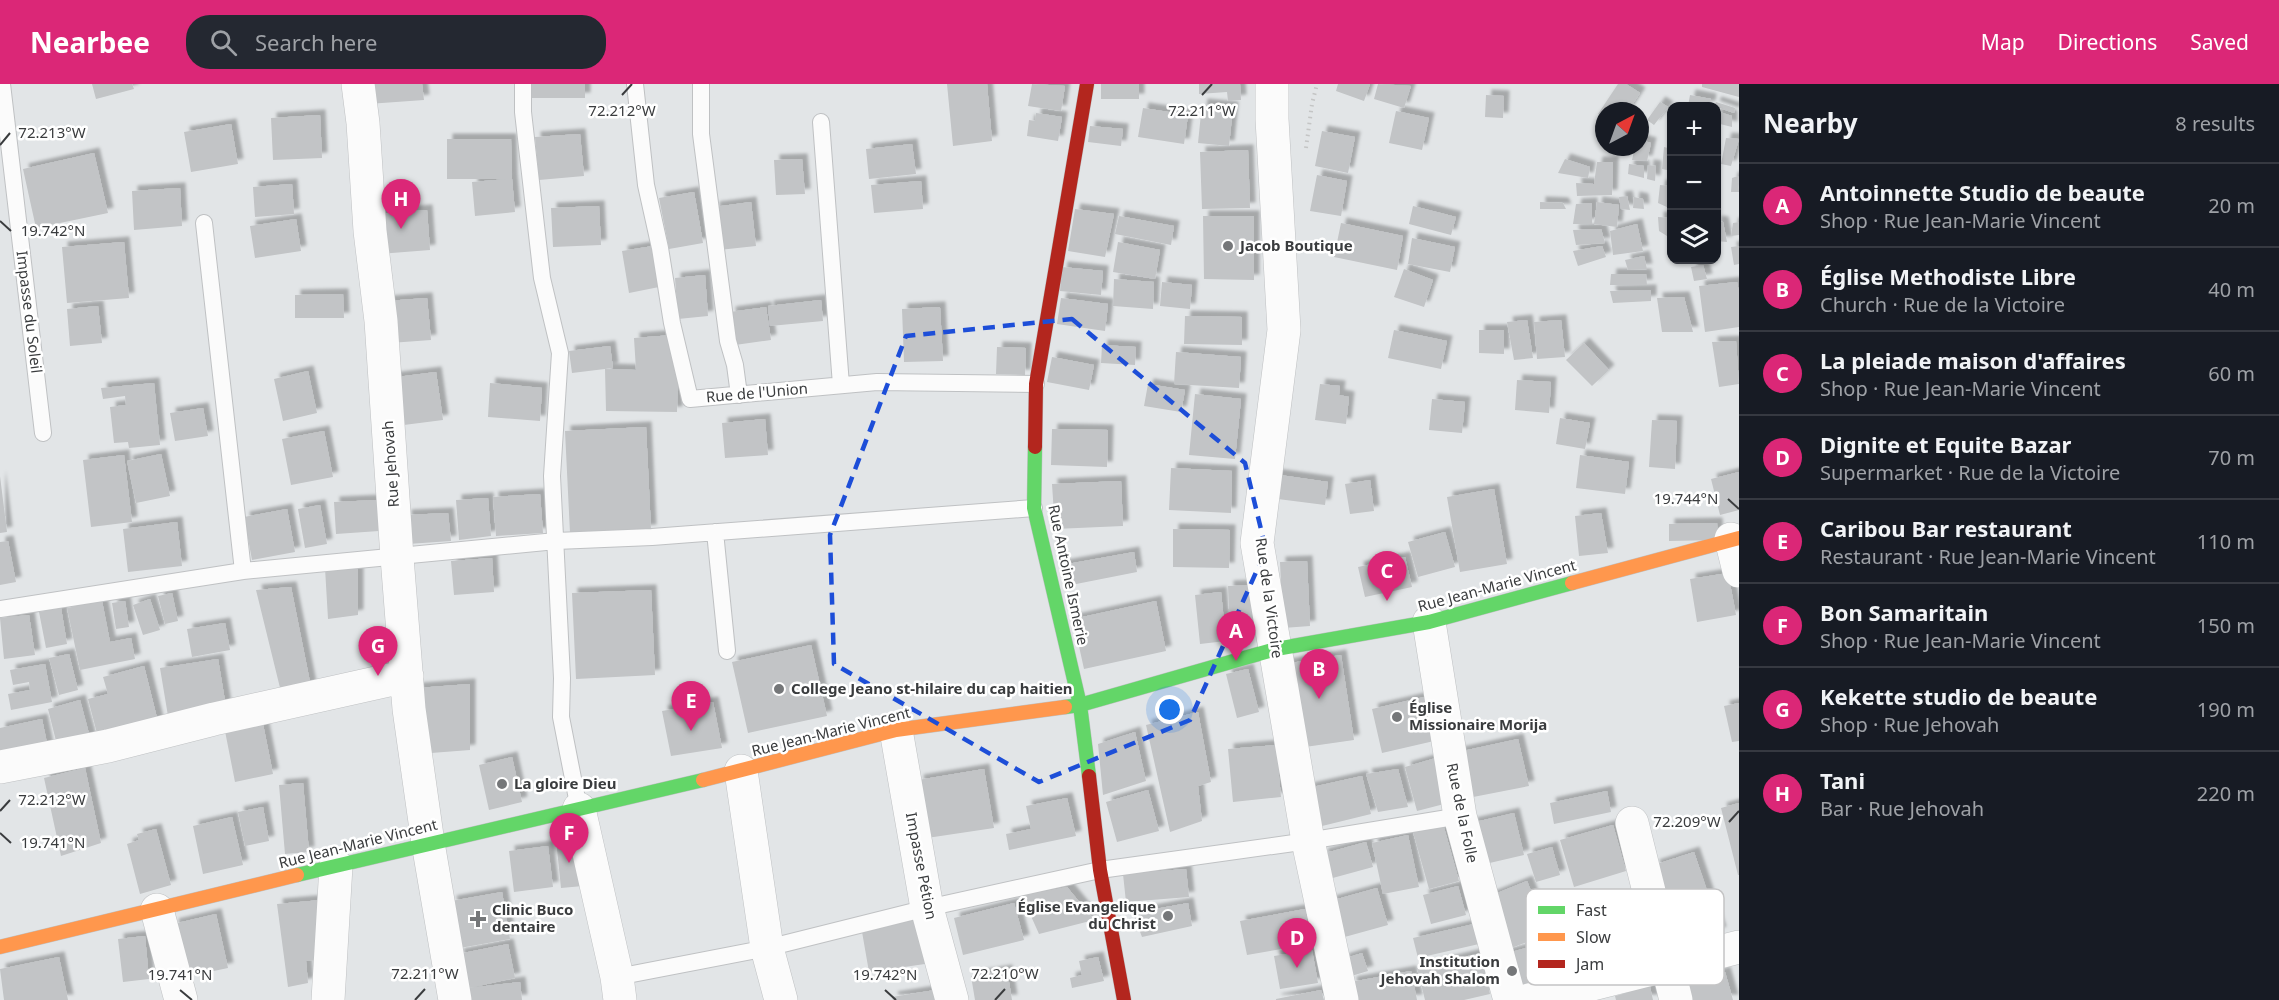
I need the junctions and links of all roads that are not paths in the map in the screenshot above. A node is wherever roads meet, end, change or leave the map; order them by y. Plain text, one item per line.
1 (2, 84) edge
2 (358, 84) edge
3 (523, 84) edge
4 (634, 84) edge
5 (701, 84) edge
6 (1087, 84) edge
7 (1272, 84) edge
8 (821, 122) dead end
9 (204, 223) dead end
10 (1036, 384) junction
11 (841, 385) junction
12 (739, 394) junction
13 (43, 433) dead end
14 (1034, 508) junction
15 (715, 532) junction
16 (1735, 539) edge
17 (556, 541) junction
18 (397, 557) junction
19 (243, 570) junction
20 (1739, 571) edge
21 (0, 609) edge
22 (1429, 622) junction
23 (1276, 649) junction
24 (727, 651) dead end
25 (407, 676) junction
26 (1080, 705) junction
27 (896, 730) junction
28 (0, 767) edge
29 (741, 771) junction
30 (579, 809) junction
31 (1460, 816) junction
32 (1632, 823) dead end
33 (1308, 842) junction
34 (428, 843) junction
35 (336, 866) junction
36 (1100, 870) junction
37 (1649, 889) edge
38 (927, 908) junction
39 (157, 910) junction
40 (0, 947) edge
41 (1739, 947) edge
42 (767, 948) junction
43 (1724, 951) edge
44 (1590, 985) edge
45 (1672, 985) edge
46 (618, 989) edge
47 (180, 1000) edge
48 (328, 1000) edge
49 (455, 1000) edge
50 (781, 1000) edge
51 (952, 1000) edge
52 (1124, 1000) edge
53 (1342, 1000) edge
54 (1510, 1000) edge
55 (1529, 1000) edge
56 (1676, 1000) edge

1 - 13 lane, Impasse du Soleil
2 - 18 street, Rue Jehovah
3 - 17 lane
4 - 12 lane, Rue de l'Union
5 - 12 lane
6 - 10 street, Rue Antoine Ismerie
7 - 23 street, Rue de la Victoire
8 - 11 lane
9 - 19 lane
10 - 11 lane, Rue de l'Union
10 - 14 street, Rue Antoine Ismerie
11 - 12 lane, Rue de l'Union
14 - 15 lane
14 - 26 street, Rue Antoine Ismerie
15 - 17 lane
15 - 24 lane
16 - 20 street
16 - 22 street, Rue Jean-Marie Vincent
17 - 18 lane
17 - 30 lane
18 - 19 lane
18 - 25 street, Rue Jehovah
19 - 21 lane
22 - 23 street, Rue Jean-Marie Vincent
22 - 31 street, Rue de la Folle
23 - 26 street, Rue Jean-Marie Vincent
23 - 33 street, Rue de la Victoire
25 - 28 street
25 - 34 street, Rue Jehovah
26 - 27 street, Rue Jean-Marie Vincent
26 - 36 street, Rue Antoine Ismerie
27 - 29 street, Rue Jean-Marie Vincent
27 - 38 street, Impasse Pétion
29 - 30 street, Rue Jean-Marie Vincent
29 - 42 street
30 - 34 street, Rue Jean-Marie Vincent
30 - 46 street
31 - 33 lane
31 - 54 street, Rue de la Folle
32 - 37 street
33 - 36 lane
33 - 53 street, Rue de la Victoire
34 - 35 street, Rue Jean-Marie Vincent
34 - 49 street, Rue Jehovah
35 - 39 street, Rue Jean-Marie Vincent
35 - 48 street
36 - 38 lane
36 - 52 street, Rue Antoine Ismerie
38 - 42 lane
38 - 51 street, Impasse Pétion
39 - 40 street, Rue Jean-Marie Vincent
39 - 47 street
41 - 43 street
42 - 46 lane
42 - 50 street
44 - 55 street
45 - 56 street

